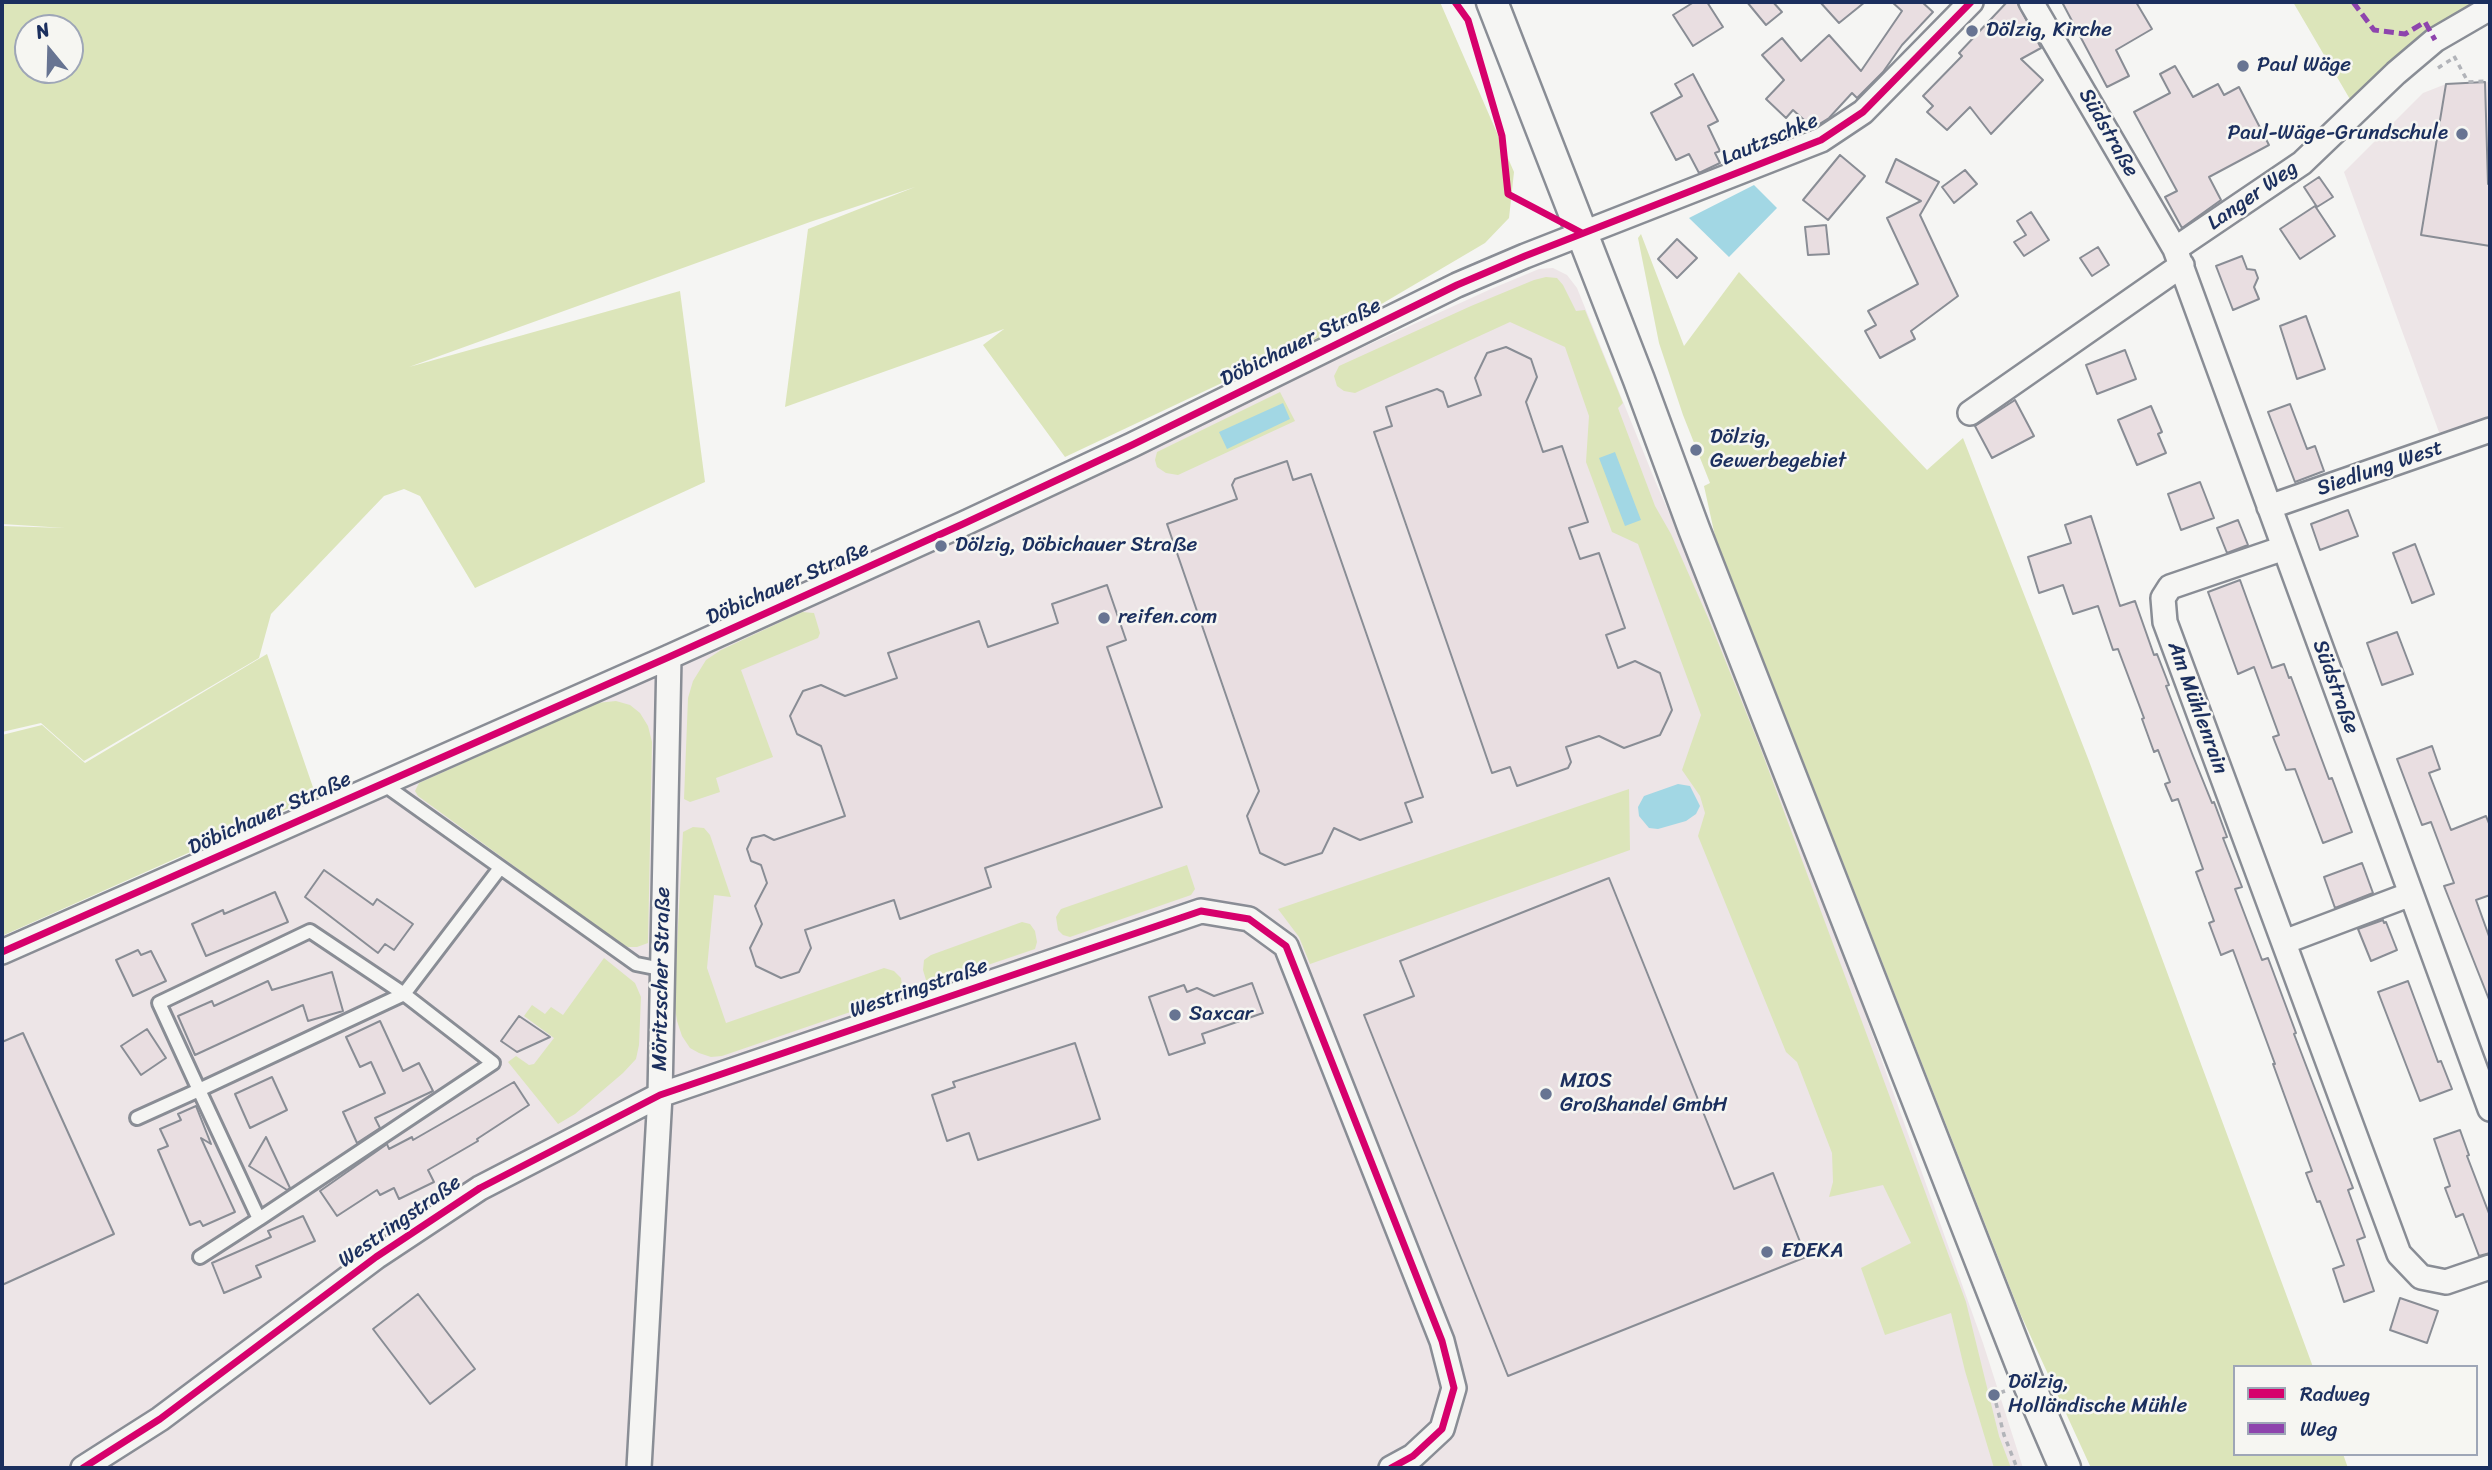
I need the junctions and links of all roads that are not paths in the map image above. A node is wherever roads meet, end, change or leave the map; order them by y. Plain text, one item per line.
1 (1492, 2) edge
2 (1970, 2) edge
3 (2031, 2) edge
4 (2490, 8) edge
5 (1582, 233) junction
6 (2179, 257) junction
7 (1970, 413) dead end
8 (2490, 430) edge
9 (2269, 508) junction
10 (2284, 548) junction
11 (669, 657) junction
12 (382, 783) junction
13 (500, 868) junction
14 (2411, 894) junction
15 (2284, 942) junction
16 (2, 952) edge
17 (662, 969) junction
18 (404, 994) junction
19 (200, 1090) junction
20 (660, 1095) junction
21 (2490, 1109) edge
22 (137, 1118) dead end
23 (259, 1219) junction
24 (200, 1256) dead end
25 (2490, 1267) edge
26 (2063, 1466) edge
27 (83, 1468) edge
28 (639, 1468) edge
29 (1391, 1468) edge

1 - 5 street
2 - 5 street, Lautzschke
3 - 6 street, Südstraße
4 - 6 street, Langer Weg
5 - 11 street, Döbichauer Straße
5 - 26 street
6 - 7 street
6 - 9 street, Südstraße
8 - 9 street, Siedlung West
9 - 10 street, Südstraße
10 - 14 street, Südstraße
10 - 15 street, Am Mühlenrain
11 - 12 street, Döbichauer Straße
11 - 17 street, Möritzscher Straße
12 - 13 lane
12 - 16 street, Döbichauer Straße
13 - 17 lane
13 - 18 lane
14 - 15 street
14 - 21 street, Südstraße
15 - 25 street, Am Mühlenrain
17 - 20 street, Möritzscher Straße
18 - 19 lane
18 - 19 lane
18 - 23 lane
19 - 22 lane
19 - 23 lane
20 - 27 street, Westringstraße
20 - 28 street, Möritzscher Straße
20 - 29 street, Westringstraße
23 - 24 lane

